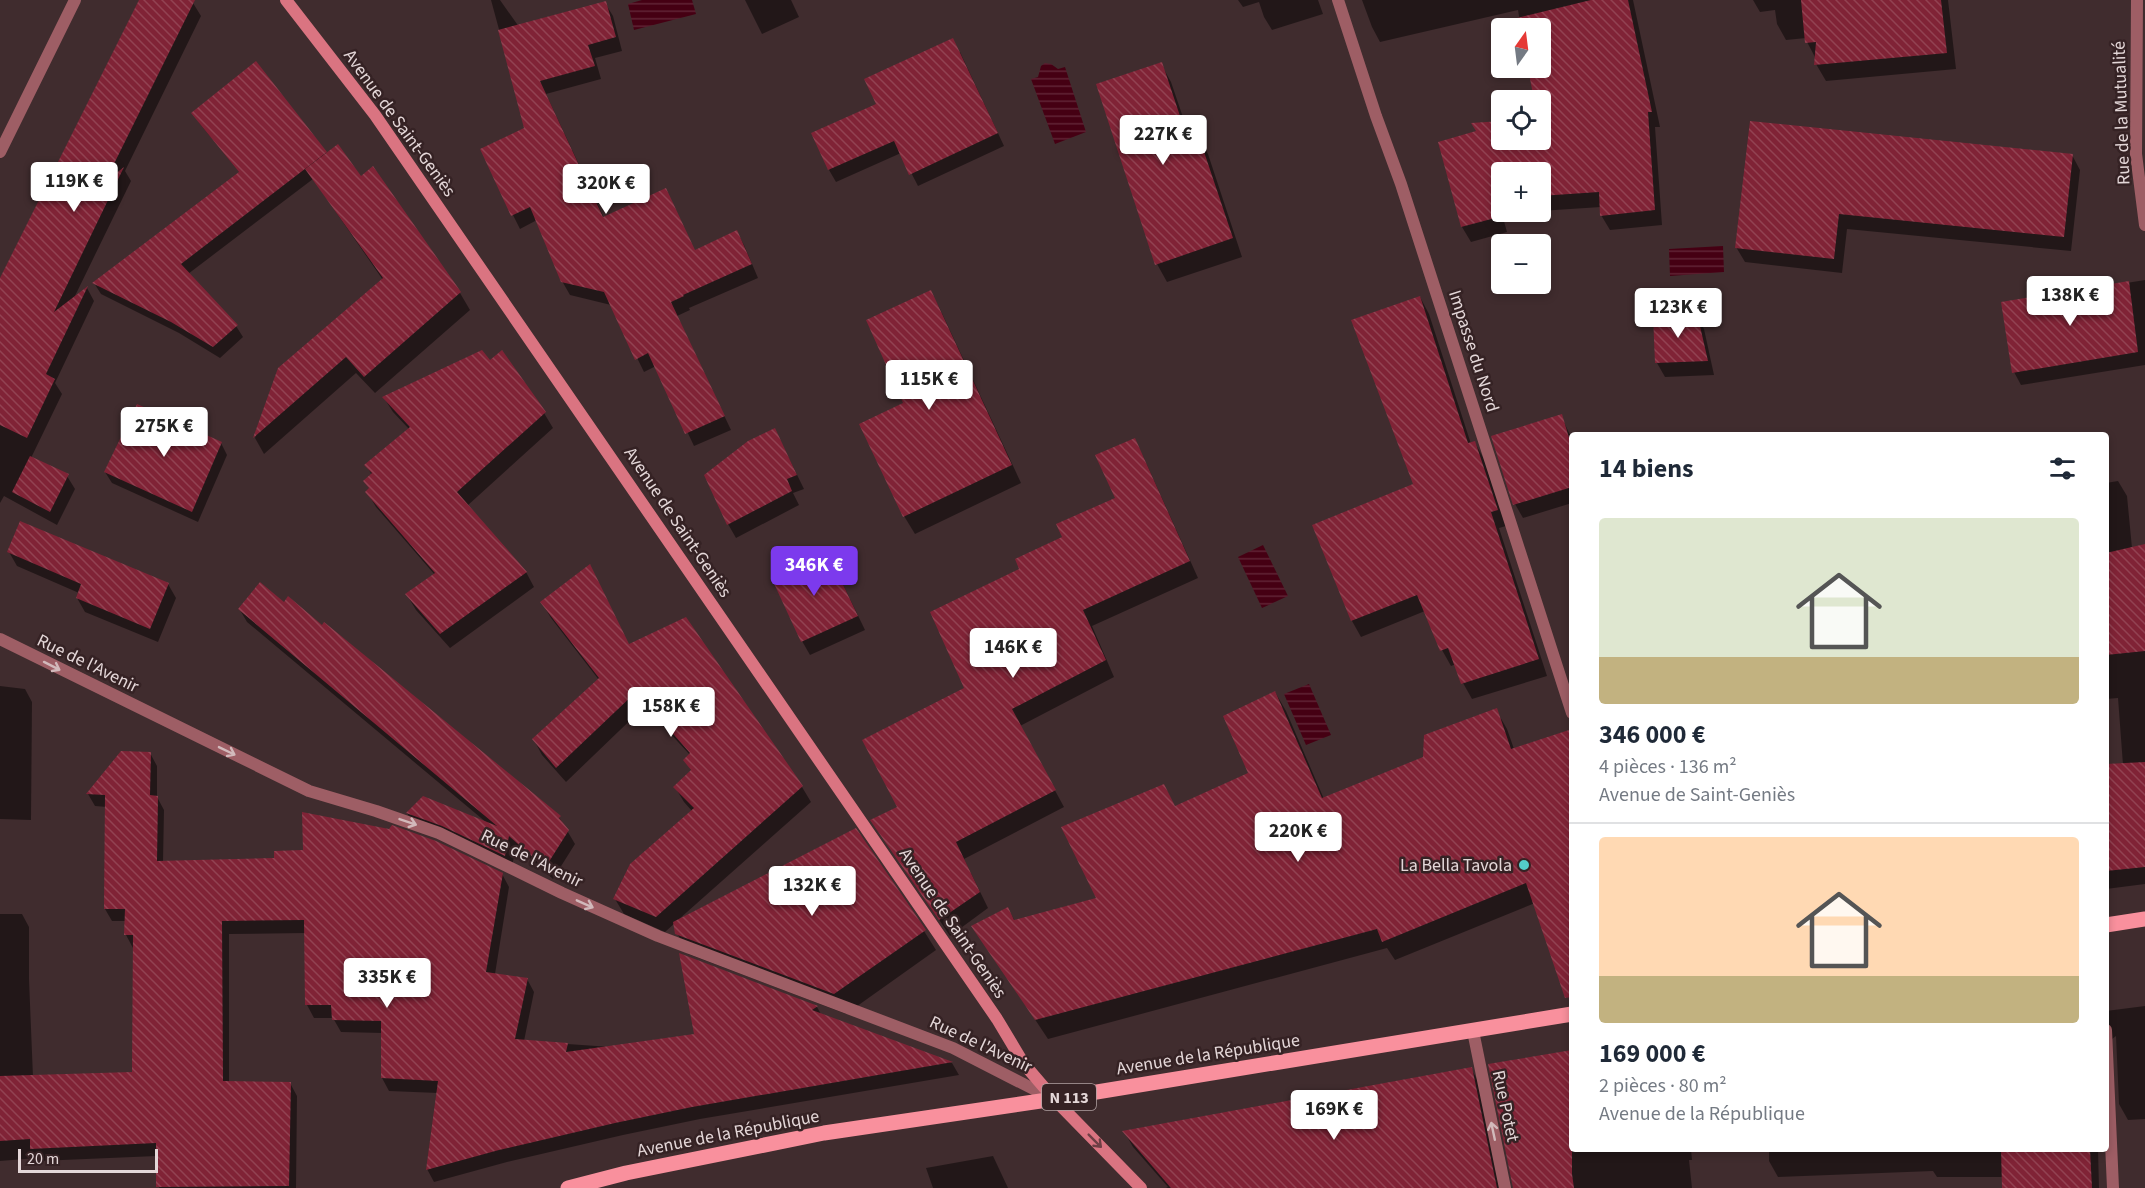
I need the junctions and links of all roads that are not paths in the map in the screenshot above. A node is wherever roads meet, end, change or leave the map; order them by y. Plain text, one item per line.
1 (75, 0) edge
2 (286, 0) edge
3 (1338, 0) edge
4 (2137, 0) edge
5 (0, 152) edge
6 (2145, 225) edge
7 (0, 639) edge
8 (1569, 704) edge
9 (2145, 919) edge
10 (2109, 925) edge
11 (1569, 1015) edge
12 (1473, 1031) junction
13 (2109, 1098) edge
14 (1054, 1099) junction
15 (568, 1188) edge
16 (1141, 1188) edge
17 (1505, 1188) edge
18 (2113, 1188) edge

1 - 5 street
2 - 14 street, Avenue de Saint-Geniès
3 - 8 street, Impasse du Nord
4 - 6 street, Rue de la Mutualité
7 -> 14 street, Rue de l'Avenir
9 - 10 main road
11 - 12 main road, Avenue de la République / N 113
12 - 14 main road, Avenue de la République / N 113
17 -> 12 street, Rue Potet
13 - 18 street
14 - 15 main road, Avenue de la République / N 113
14 -> 16 street, Avenue de Saint-Geniès

